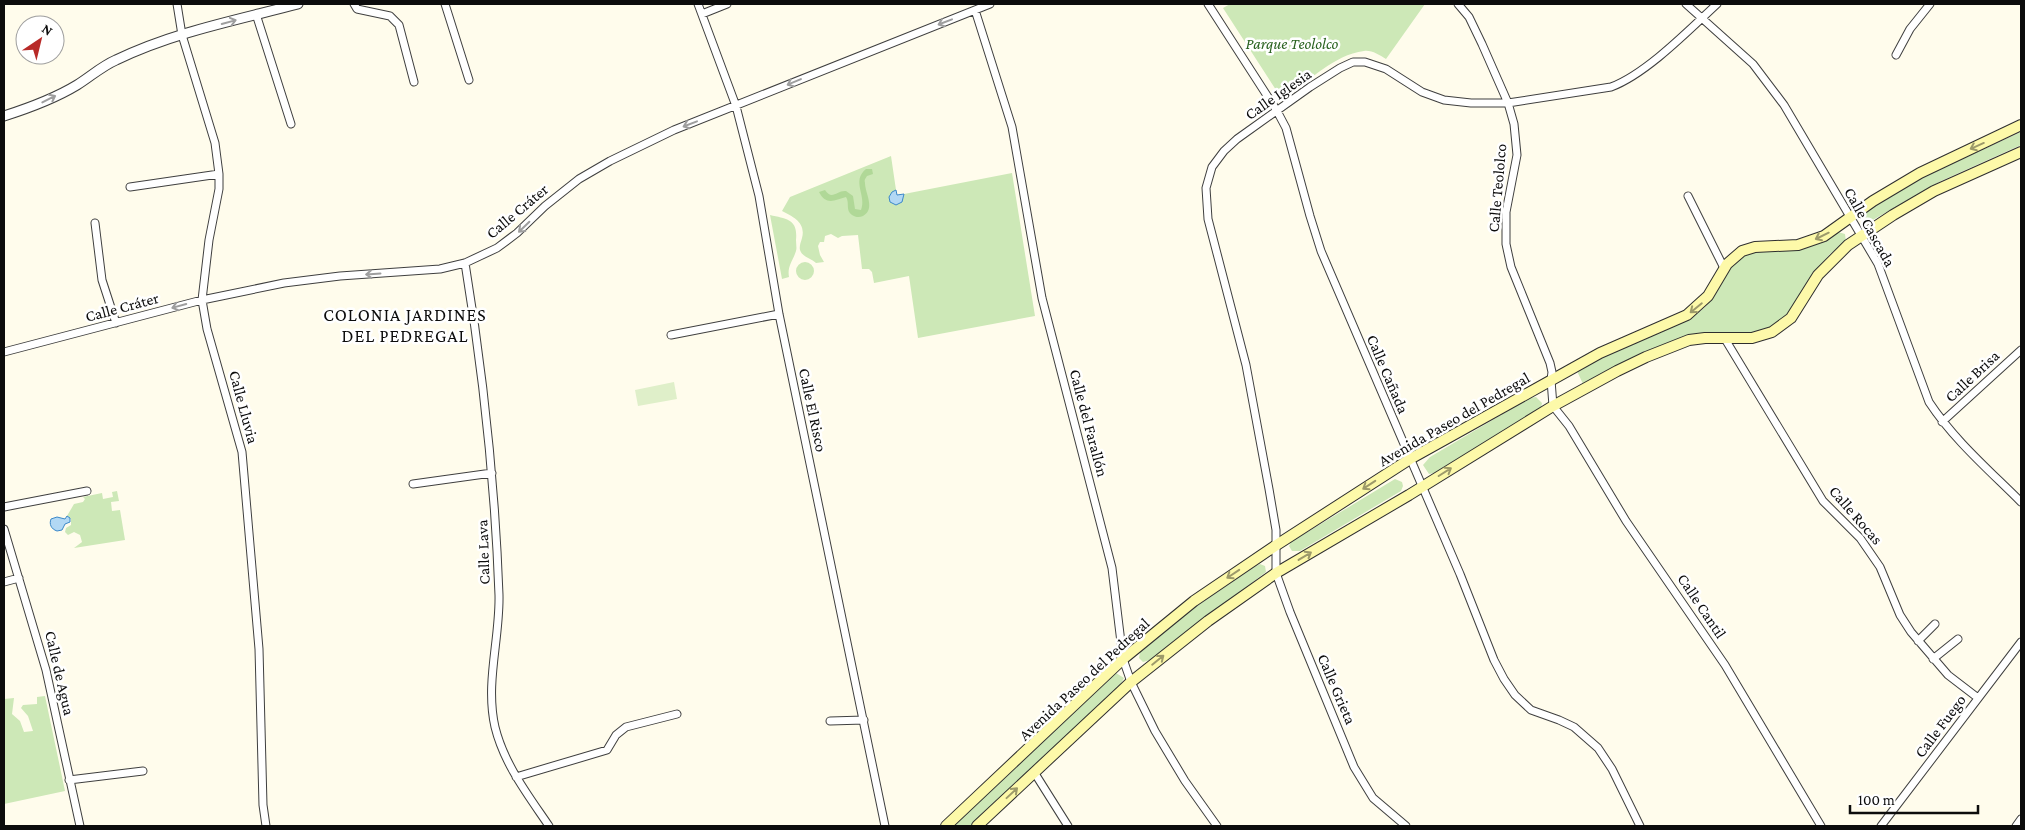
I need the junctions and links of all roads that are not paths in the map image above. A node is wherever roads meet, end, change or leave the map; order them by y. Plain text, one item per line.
1 (177, 4) edge
2 (295, 4) edge
3 (354, 4) edge
4 (446, 4) edge
5 (698, 4) edge
6 (727, 4) edge
7 (990, 4) edge
8 (1208, 4) edge
9 (1458, 4) edge
10 (1686, 4) edge
11 (1717, 4) edge
12 (1930, 4) edge
13 (975, 10) junction
14 (256, 14) junction
15 (702, 14) junction
16 (1702, 17) junction
17 (182, 35) junction
18 (1896, 55) dead end
19 (469, 80) dead end
20 (414, 82) dead end
21 (1508, 103) junction
22 (736, 106) junction
23 (1277, 111) junction
24 (4, 116) edge
25 (292, 124) dead end
26 (2021, 125) edge
27 (2021, 152) edge
28 (219, 174) junction
29 (130, 186) dead end
30 (1688, 196) dead end
31 (1851, 217) junction
32 (95, 223) dead end
33 (1862, 236) junction
34 (465, 263) junction
35 (1724, 268) junction
36 (202, 300) junction
37 (779, 314) junction
38 (116, 323) junction
39 (671, 335) dead end
40 (1725, 339) junction
41 (2021, 350) edge
42 (4, 352) edge
43 (1551, 380) junction
44 (1553, 406) junction
45 (1942, 422) junction
46 (1410, 459) junction
47 (492, 473) junction
48 (413, 484) dead end
49 (1422, 486) junction
50 (87, 491) dead end
51 (2021, 502) edge
52 (4, 507) edge
53 (4, 528) edge
54 (1275, 546) junction
55 (1276, 573) junction
56 (20, 578) junction
57 (4, 582) edge
58 (1935, 624) dead end
59 (1958, 639) dead end
60 (1918, 641) junction
61 (2021, 642) edge
62 (1123, 659) junction
63 (1933, 659) junction
64 (1132, 682) junction
65 (1978, 698) junction
66 (677, 714) dead end
67 (864, 720) junction
68 (830, 721) dead end
69 (143, 771) dead end
70 (1034, 772) junction
71 (516, 777) junction
72 (69, 780) junction
73 (2021, 819) edge
74 (80, 826) edge
75 (266, 826) edge
76 (549, 826) edge
77 (886, 826) edge
78 (946, 826) edge
79 (977, 826) edge
80 (1068, 826) edge
81 (1217, 826) edge
82 (1406, 826) edge
83 (1640, 826) edge
84 (1821, 826) edge
85 (1881, 826) edge
86 (2016, 826) edge

1 - 17 street, Calle Lluvia
2 - 14 street
3 - 20 street
4 - 19 street
5 - 15 street, Calle El Risco
6 - 15 street
7 - 13 street, Calle Cráter
8 - 23 street, Calle Cañada
9 - 21 street, Calle Teololco
10 - 16 street, Calle Cascada
11 - 16 street, Calle Iglesia
12 - 18 street
13 -> 22 street, Calle Cráter
13 - 62 street, Calle del Farallón
17 -> 14 street
14 - 25 street
15 - 22 street, Calle El Risco
16 - 21 street, Calle Iglesia
16 - 31 street, Calle Cascada
24 -> 17 street
17 - 28 street, Calle Lluvia
21 - 23 street, Calle Iglesia
21 - 43 street, Calle Teololco
22 -> 34 street, Calle Cráter
22 - 37 street, Calle El Risco
23 - 46 street, Calle Cañada
23 - 54 street, Calle Iglesia
26 -> 31 main road, Avenida Paseo del Pedregal
27 - 33 main road
28 - 29 street
28 - 36 street, Calle Lluvia
30 - 35 street
31 - 33 street, Calle Cascada
31 -> 35 main road, Avenida Paseo del Pedregal
32 - 38 street
33 - 40 main road
33 - 45 street, Calle Cascada
34 -> 36 street, Calle Cráter
34 - 47 street, Calle Lava
35 -> 43 main road, Avenida Paseo del Pedregal
36 -> 38 street, Calle Cráter
36 - 75 street, Calle Lluvia
37 - 39 street
37 - 67 street, Calle El Risco
38 - 42 street, Calle Cráter
40 - 44 main road
40 - 60 street, Calle Rocas
41 - 45 street, Calle Brisa
43 - 44 street, Calle Teololco
43 - 46 main road, Avenida Paseo del Pedregal
49 -> 44 main road
44 - 84 street, Calle Cantil
45 - 51 street, Calle Cascada
46 - 49 street, Calle Cañada
46 -> 54 main road, Avenida Paseo del Pedregal
47 - 48 street
47 - 71 street, Calle Lava
55 -> 49 main road
49 - 83 street, Calle Cañada
50 - 52 street
53 - 56 street, Calle de Agua
54 - 55 street, Calle Grieta
54 -> 62 main road, Avenida Paseo del Pedregal
64 -> 55 main road
55 - 82 street, Calle Grieta
56 - 57 street
56 - 72 street, Calle de Agua
58 - 60 street
59 - 63 street
60 - 63 street, Calle Rocas
61 - 65 street, Calle Fuego
62 - 64 street, Calle del Farallón
62 - 78 main road, Avenida Paseo del Pedregal
63 - 65 street, Calle Rocas
64 - 70 main road
64 - 81 street, Calle del Farallón
65 - 85 street, Calle Fuego
66 - 71 street
67 - 68 street
67 - 77 street, Calle El Risco
69 - 72 street
79 -> 70 main road
70 - 80 street
71 - 76 street, Calle Lava
72 - 74 street, Calle de Agua
73 - 86 street

